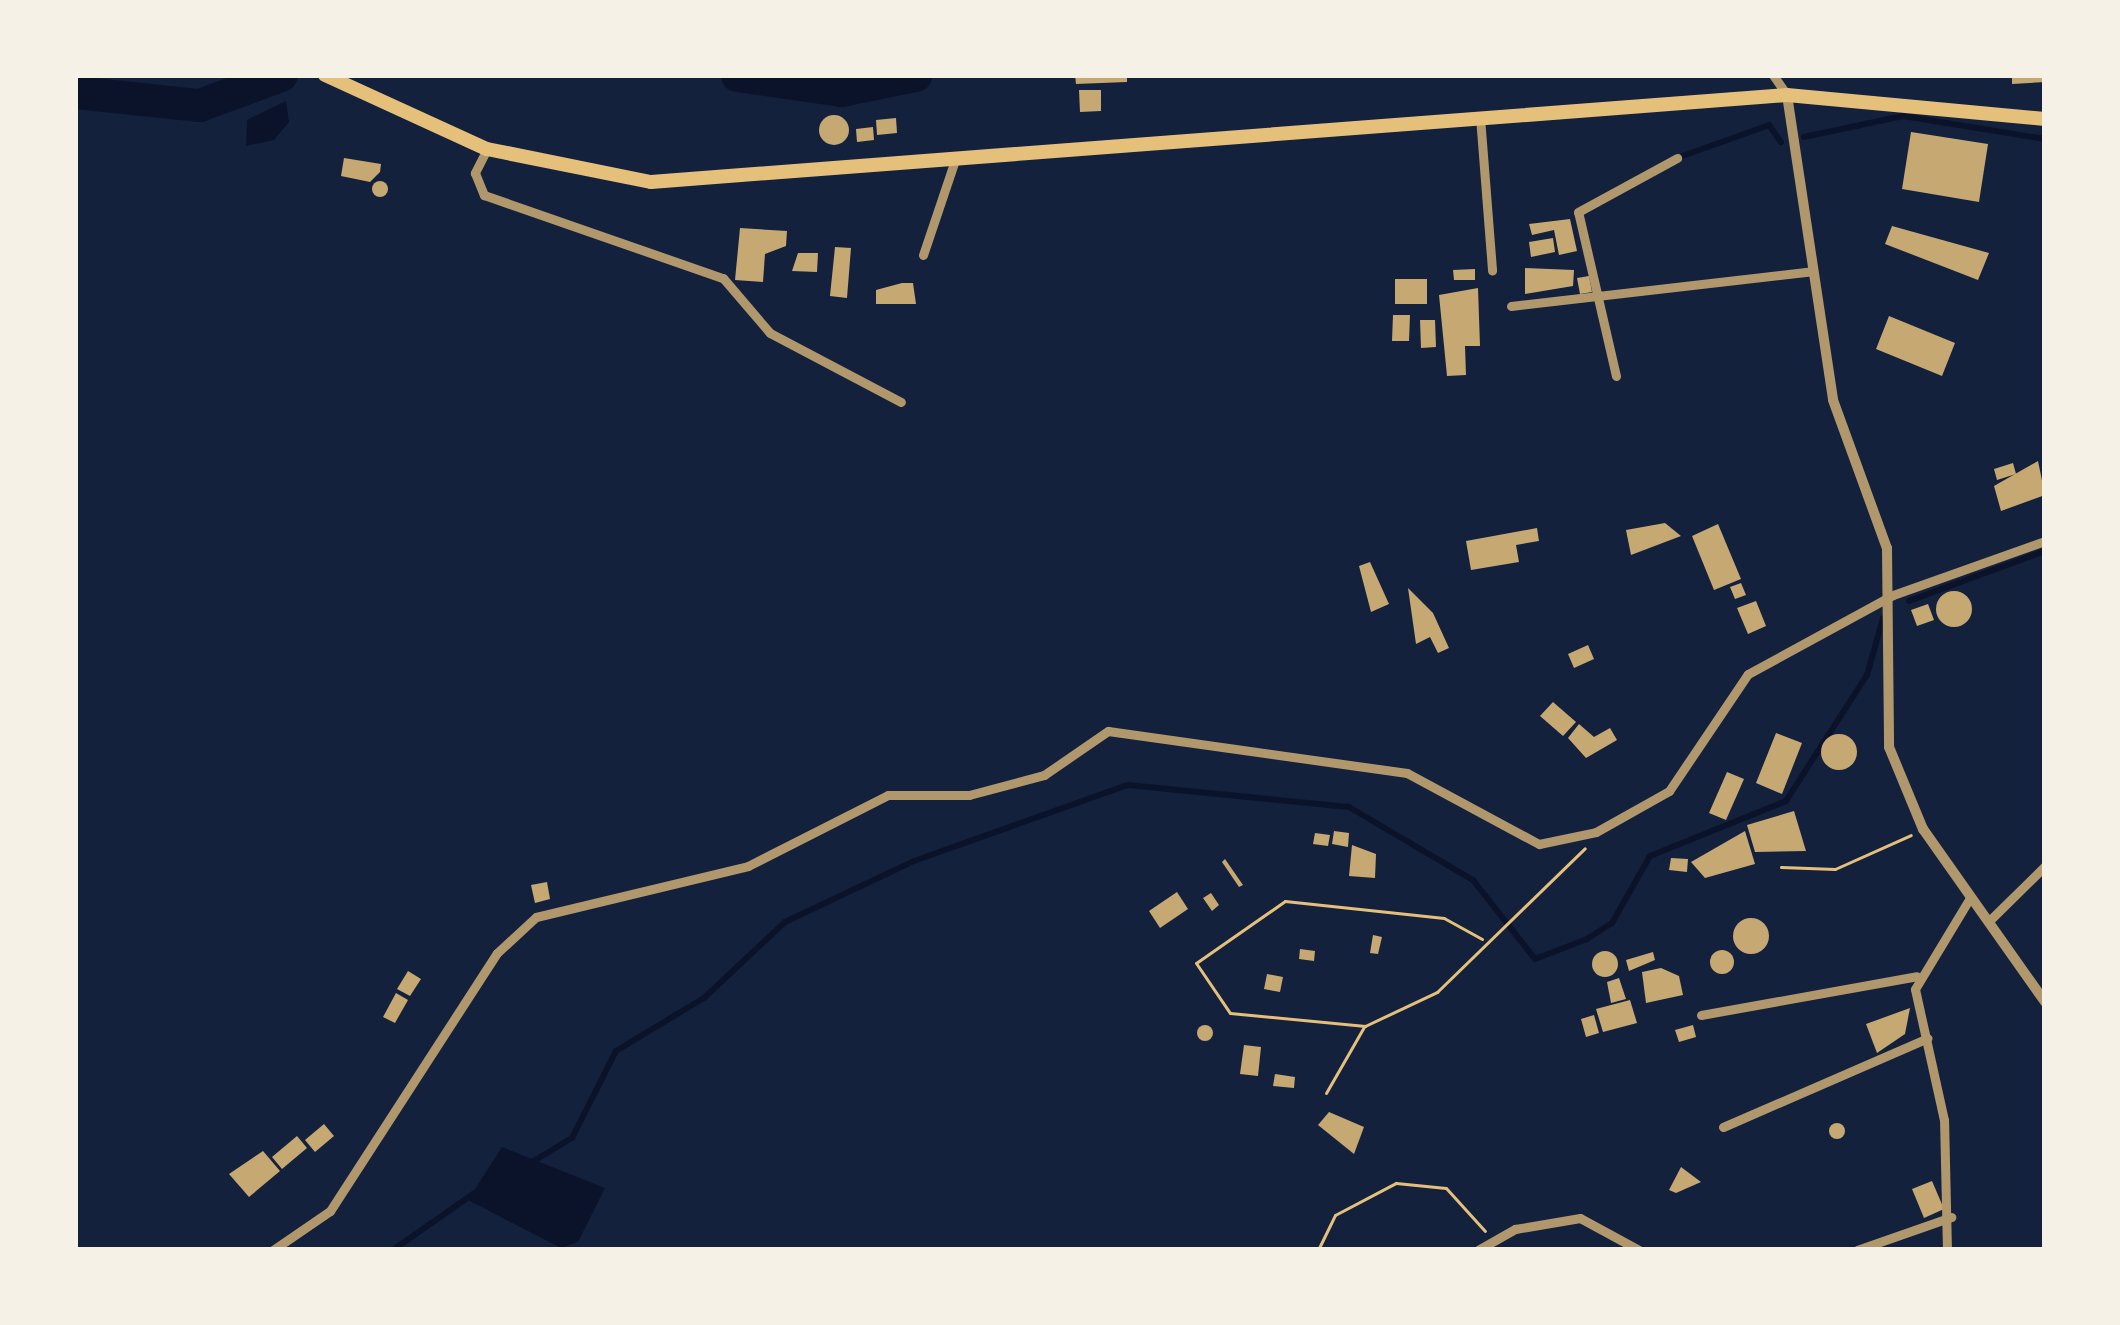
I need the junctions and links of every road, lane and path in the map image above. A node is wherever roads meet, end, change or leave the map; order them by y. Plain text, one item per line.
1 (325, 75) edge
2 (1773, 75) edge
3 (1787, 95) junction
4 (1480, 117) junction
5 (2045, 119) edge
6 (487, 149) junction
7 (1677, 158) dead end
8 (955, 160) junction
9 (923, 254) dead end
10 (1492, 271) dead end
11 (1812, 271) junction
12 (1607, 302) junction
13 (1511, 306) dead end
14 (1616, 376) dead end
15 (901, 402) dead end
16 (2045, 541) edge
17 (1893, 596) junction
18 (1923, 829) junction
19 (1596, 832) junction
20 (2045, 866) edge
21 (1781, 868) dead end
22 (1970, 898) junction
23 (1988, 921) junction
24 (1482, 939) junction
25 (1917, 976) junction
26 (2045, 1002) edge
27 (1701, 1015) dead end
28 (1365, 1026) junction
29 (1928, 1038) junction
30 (1326, 1094) dead end
31 (1723, 1127) dead end
32 (1951, 1217) junction
33 (1490, 1237) junction
34 (272, 1250) edge
35 (1318, 1250) edge
36 (1478, 1250) edge
37 (1639, 1250) edge
38 (1857, 1250) edge
39 (1947, 1250) edge

1 - 6 main road
2 - 3 street
3 - 4 main road
3 - 5 main road
3 - 11 street
4 - 8 main road
4 - 10 street
6 - 8 main road
6 - 15 street
7 - 12 street
8 - 9 street
11 - 12 street
11 - 17 street
12 - 13 street
12 - 14 street
16 - 17 street
17 - 18 street
17 - 19 street
18 - 21 path
18 - 22 street
19 - 24 path
19 - 34 street
20 - 23 street
22 - 23 street
22 - 25 street
23 - 26 street
24 - 28 path
24 - 28 path
25 - 27 street
25 - 29 street
28 - 30 path
29 - 31 street
29 - 32 street
32 - 38 street
32 - 39 street
33 - 35 path
33 - 36 street
33 - 37 street

